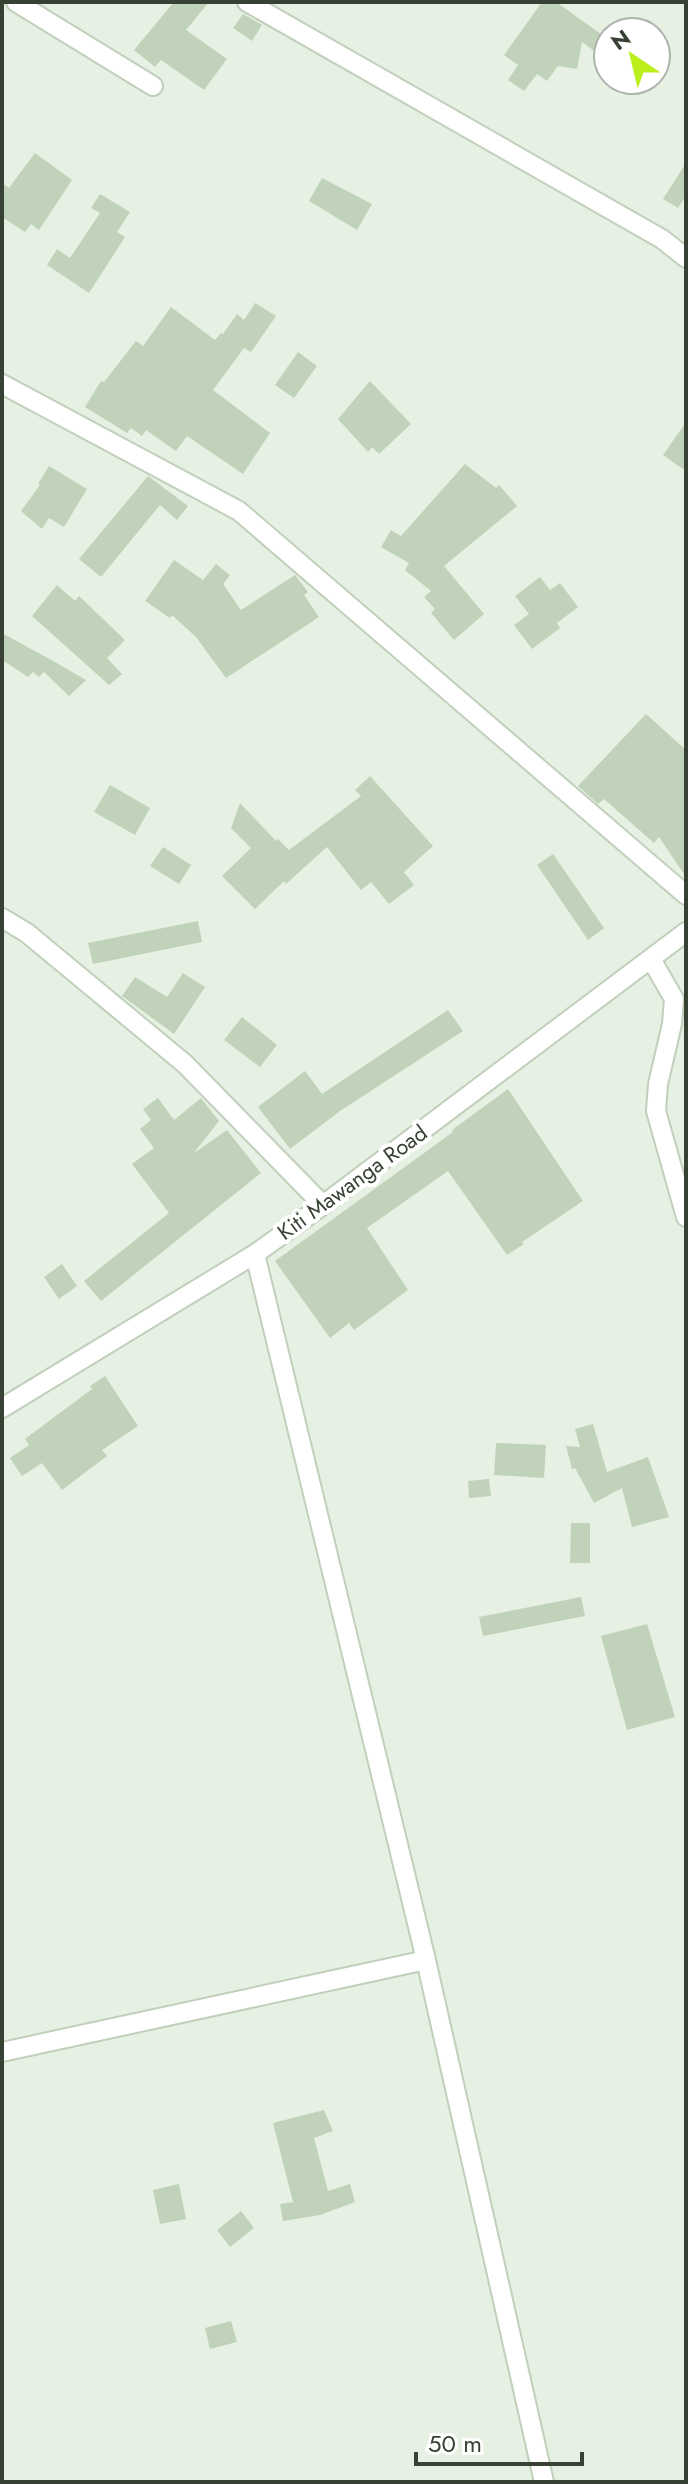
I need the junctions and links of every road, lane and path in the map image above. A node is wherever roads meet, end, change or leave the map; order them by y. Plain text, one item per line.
1 (16, 2) edge
2 (247, 2) edge
3 (153, 86) dead end
4 (686, 258) edge
5 (2, 384) edge
6 (686, 895) edge
7 (2, 918) edge
8 (686, 932) edge
9 (651, 959) junction
10 (323, 1205) junction
11 (686, 1217) edge
12 (255, 1254) junction
13 (2, 1408) edge
14 (426, 1960) junction
15 (2, 2052) edge
16 (544, 2482) edge

1 - 3 street
2 - 4 street
5 - 6 street
7 - 10 street
8 - 9 street, Kiti Mawanga Road
9 - 10 street, Kiti Mawanga Road
9 - 11 street
10 - 12 street, Kiti Mawanga Road
12 - 13 street, Kiti Mawanga Road
12 - 14 street
14 - 15 street
14 - 16 street

